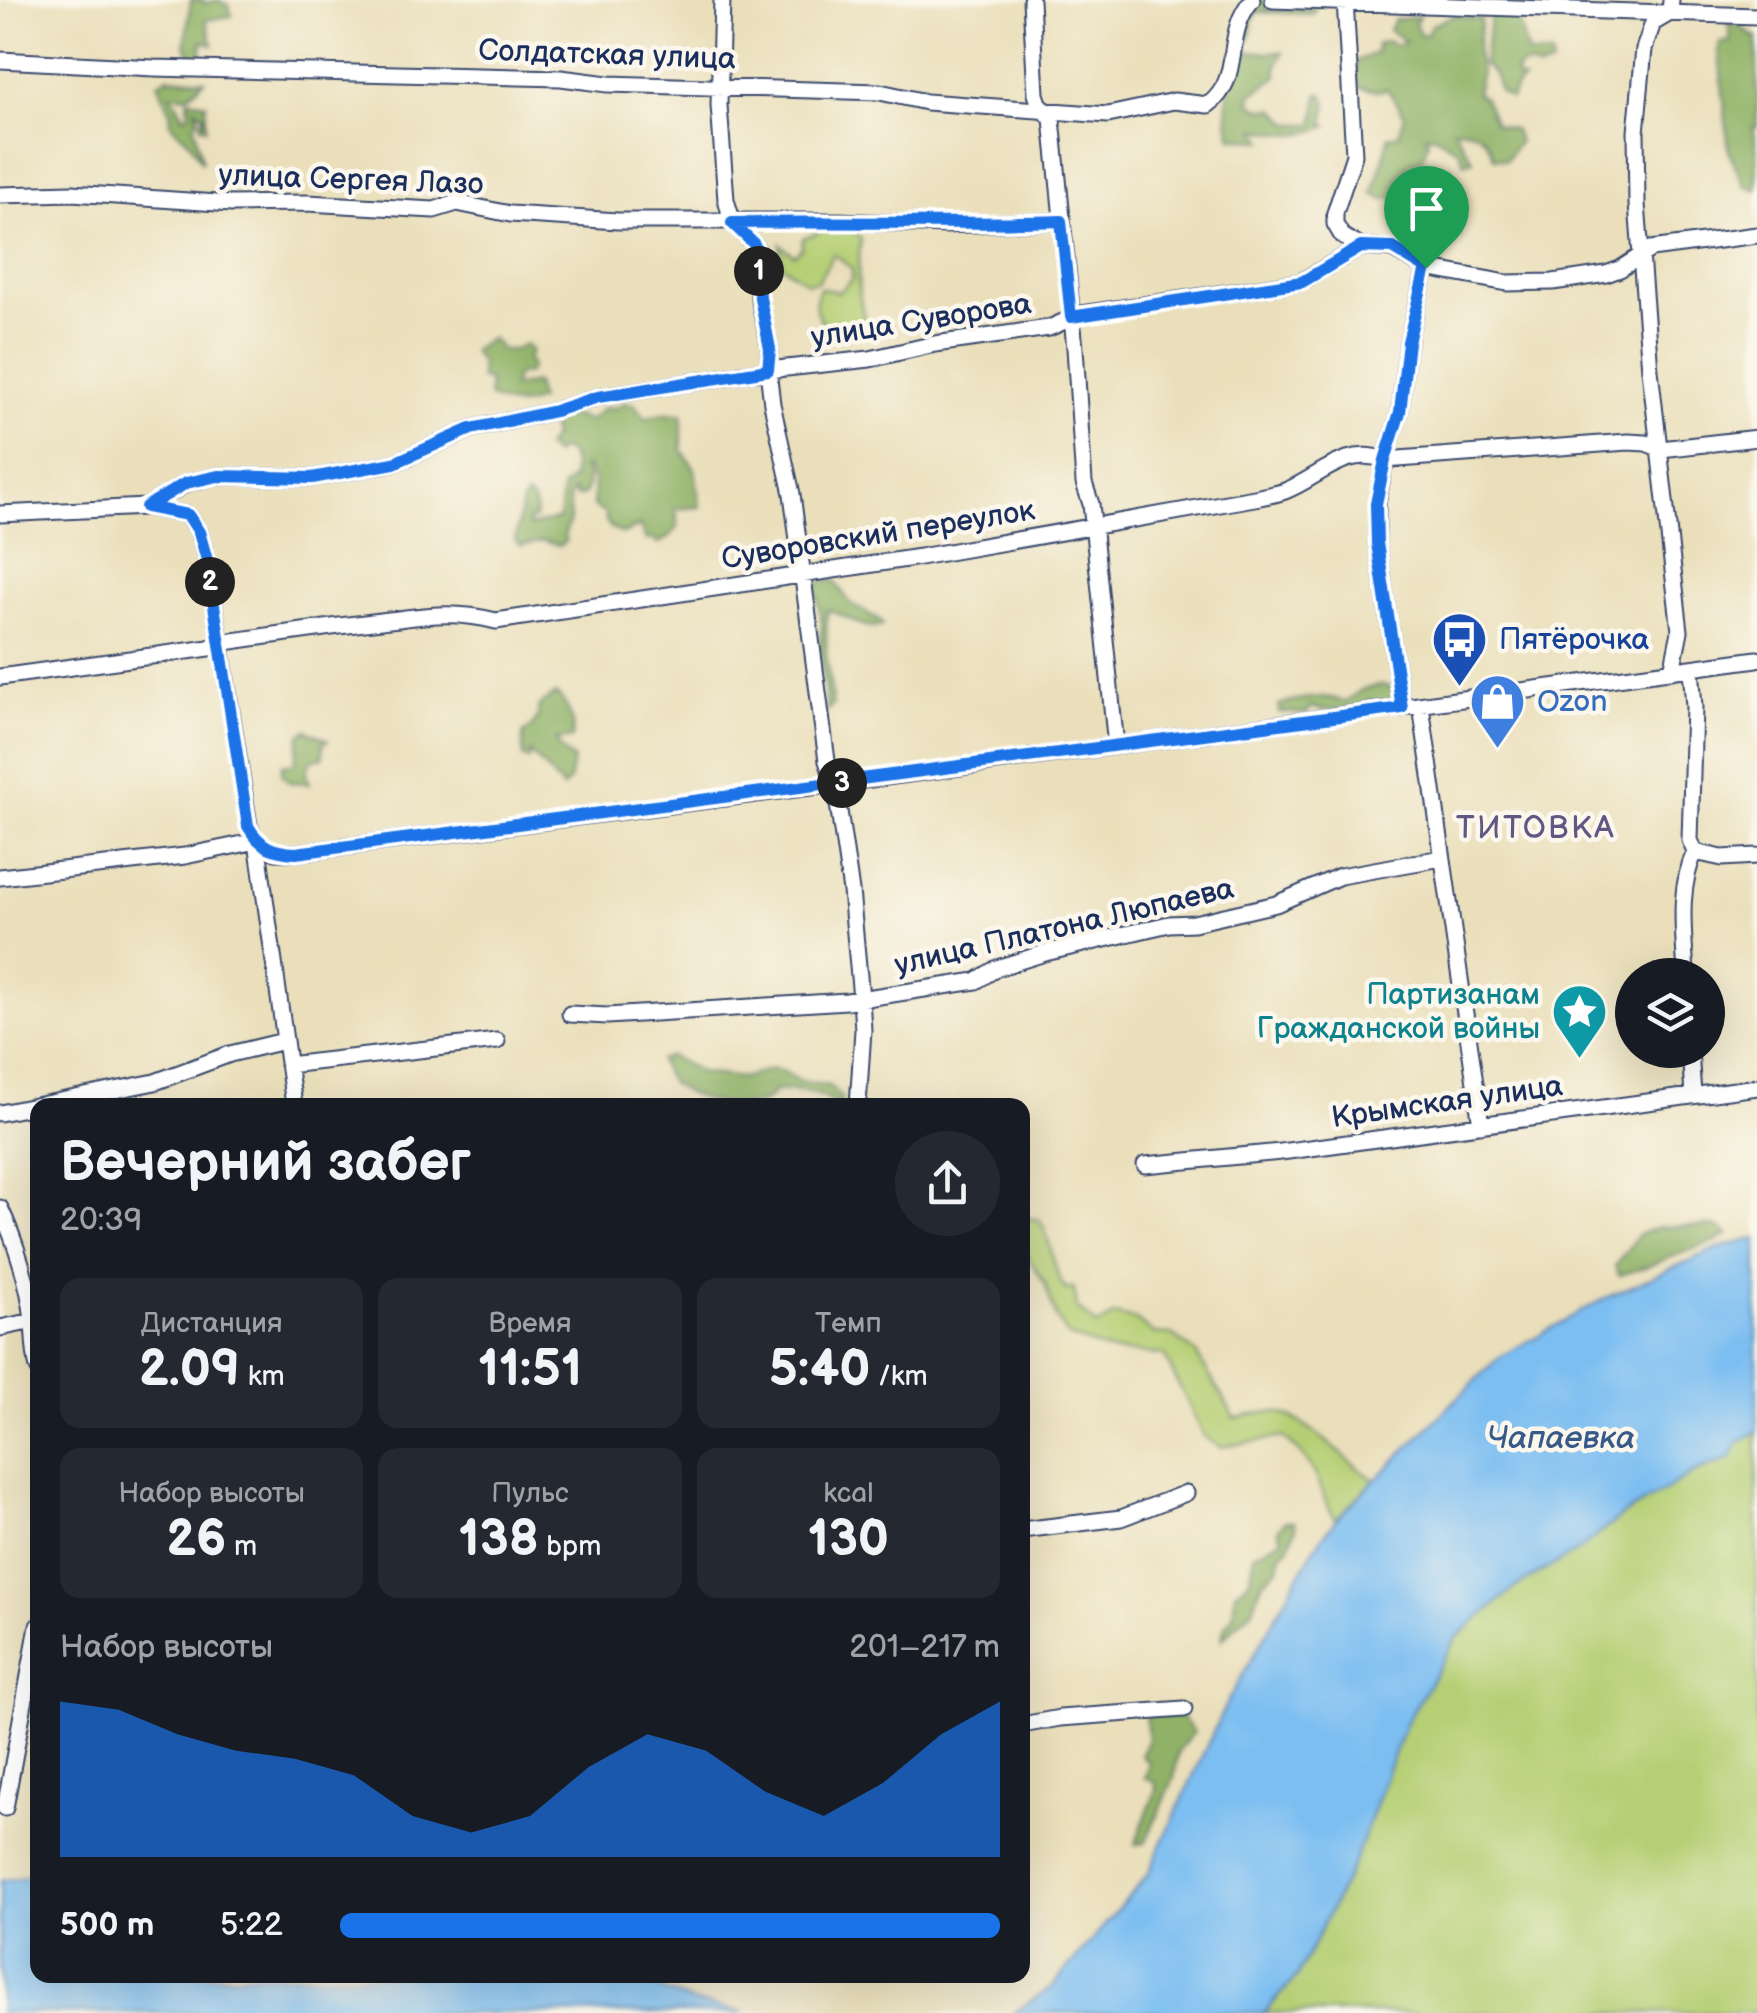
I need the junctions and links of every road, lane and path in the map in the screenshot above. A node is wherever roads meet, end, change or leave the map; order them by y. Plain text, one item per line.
1 (722, 0) edge
2 (1031, 0) edge
3 (1252, 0) edge
4 (1273, 0) edge
5 (1345, 1) edge
6 (1670, 6) edge
7 (1757, 16) edge
8 (0, 60) edge
9 (720, 85) junction
10 (1045, 112) junction
11 (0, 195) edge
12 (1061, 221) junction
13 (732, 223) junction
14 (1757, 235) edge
15 (1361, 247) junction
16 (1641, 254) junction
17 (1426, 268) junction
18 (1071, 317) junction
19 (768, 370) junction
20 (1757, 438) edge
21 (1661, 449) junction
22 (1385, 460) junction
23 (146, 507) junction
24 (0, 514) edge
25 (1094, 526) junction
26 (802, 576) junction
27 (219, 643) junction
28 (1757, 659) edge
29 (1691, 668) junction
30 (1672, 671) junction
31 (0, 676) edge
32 (1421, 706) junction
33 (1402, 708) junction
34 (1116, 746) junction
35 (835, 784) junction
36 (256, 840) junction
37 (1695, 852) junction
38 (1757, 856) edge
39 (1442, 858) junction
40 (0, 877) edge
41 (1685, 958) edge
42 (861, 998) junction
43 (570, 1014) dead end
44 (284, 1041) junction
45 (497, 1042) dead end
46 (288, 1065) junction
47 (1691, 1068) edge
48 (1757, 1087) edge
49 (1693, 1095) junction
50 (75, 1098) edge
51 (293, 1098) edge
52 (858, 1098) edge
53 (30, 1107) edge
54 (0, 1113) edge
55 (1481, 1125) junction
56 (1145, 1166) dead end
57 (0, 1208) edge
58 (30, 1302) edge
59 (30, 1322) edge
60 (0, 1328) edge
61 (1186, 1493) dead end
62 (1030, 1529) edge
63 (30, 1670) edge
64 (1184, 1709) dead end
65 (1030, 1724) edge
66 (5, 1808) dead end

1 - 9 street
2 - 10 street
3 - 10 street, Солдатская улица
4 - 5 street
5 - 6 street
5 - 15 street
6 - 7 street
6 - 16 street
8 - 9 street, Солдатская улица
9 - 10 street, Солдатская улица
9 - 13 street
10 - 12 street
11 - 13 street, улица Сергея Лазо
12 - 13 street, улица Сергея Лазо
12 - 18 street
13 - 19 street
14 - 16 street
15 - 17 street
15 - 18 street, улица Суворова
16 - 17 street
16 - 21 street
17 - 22 street
18 - 19 street, улица Суворова
18 - 25 street
19 - 23 street, улица Суворова
19 - 26 street
20 - 21 street, Суворовский переулок
21 - 22 street, Суворовский переулок
21 - 30 street
22 - 25 street, Суворовский переулок
22 - 33 street
23 - 24 street, улица Суворова
23 - 27 street, улица Суворова
25 - 26 street, Суворовский переулок
25 - 34 street
26 - 27 street, Суворовский переулок
26 - 35 street
27 - 31 street, Суворовский переулок
27 - 36 street
28 - 29 street
29 - 30 street
29 - 37 street
30 - 32 street
32 - 33 street
32 - 39 street
33 - 34 street
34 - 35 street
35 - 36 street
35 - 42 street
36 - 40 street
36 - 44 street
37 - 38 street
37 - 41 street
39 - 42 street, улица Платона Люпаева
39 - 55 street
42 - 43 street, улица Платона Люпаева
42 - 52 street
44 - 46 street
44 - 50 street
45 - 46 street
46 - 51 street
47 - 49 street
48 - 49 street, Крымская улица
49 - 55 street, Крымская улица
53 - 54 street
55 - 56 street, Крымская улица
57 - 58 street
59 - 60 street
61 - 62 street
63 - 66 street
64 - 65 street

